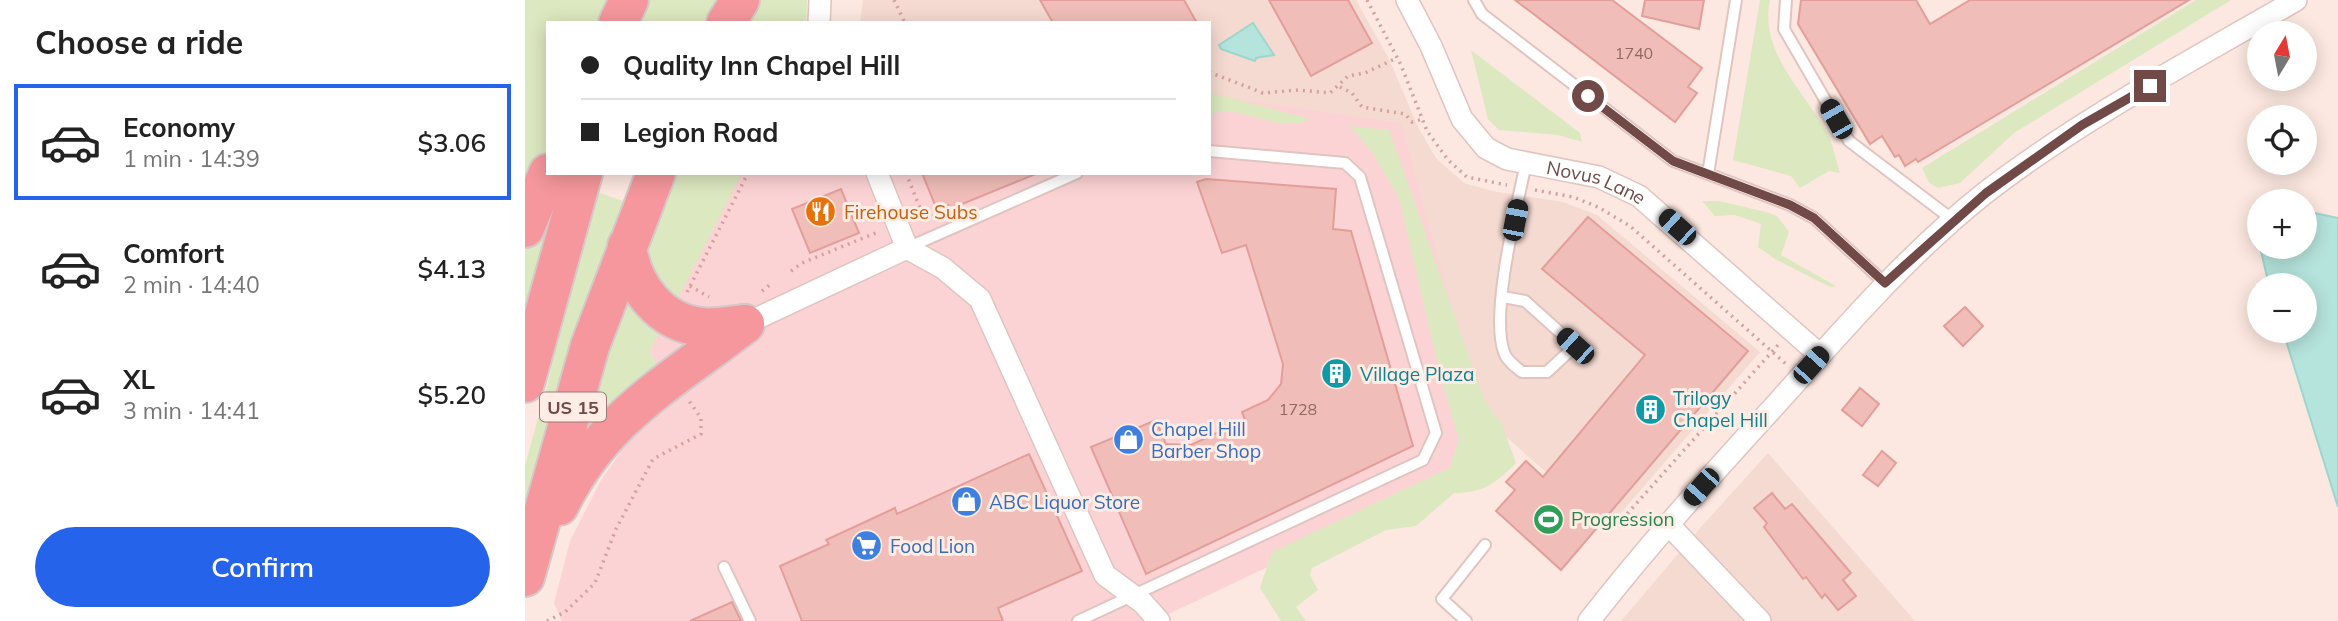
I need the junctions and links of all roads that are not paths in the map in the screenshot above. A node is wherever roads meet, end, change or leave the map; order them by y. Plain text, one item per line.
1 (631, 0) edge
2 (740, 0) edge
3 (820, 0) edge
4 (1407, 0) edge
5 (1474, 0) edge
6 (1736, 0) edge
7 (1786, 0) edge
8 (2296, 0) edge
9 (619, 21) edge
10 (627, 21) edge
11 (727, 21) edge
12 (819, 21) edge
13 (1211, 152) edge
14 (1526, 163) junction
15 (1708, 174) junction
16 (547, 175) edge
17 (582, 175) edge
18 (655, 175) edge
19 (878, 175) edge
20 (1072, 175) edge
21 (1953, 220) junction
22 (525, 228) edge
23 (627, 246) junction
24 (907, 248) junction
25 (1885, 283) junction
26 (1503, 297) junction
27 (745, 324) junction
28 (1820, 355) junction
29 (525, 383) edge
30 (1668, 524) junction
31 (1485, 545) dead end
32 (724, 567) dead end
33 (526, 574) edge
34 (1134, 595) junction
35 (750, 621) edge
36 (1078, 621) edge
37 (1159, 621) edge
38 (1467, 621) edge
39 (1589, 621) edge
40 (1760, 621) edge

1 - 9 highway
1 - 10 highway
2 - 11 highway
3 - 12 street
4 - 14 street, Novus Lane
5 - 15 lane
6 - 15 lane
7 - 21 lane
8 - 21 street
13 - 34 lane
14 - 26 lane
14 - 28 street, Novus Lane
15 - 25 lane
16 - 22 highway
17 - 29 highway, US 15
18 - 23 highway, US 15
19 - 24 street
20 - 24 lane
21 - 25 street
23 - 27 highway
23 - 33 highway, US 15
24 - 27 street
24 - 34 street
25 - 28 street
26 - 26 lane
27 - 33 highway
28 - 30 street
30 - 39 street
30 - 40 street
31 - 38 lane
32 - 35 lane
34 - 36 lane
34 - 37 street

